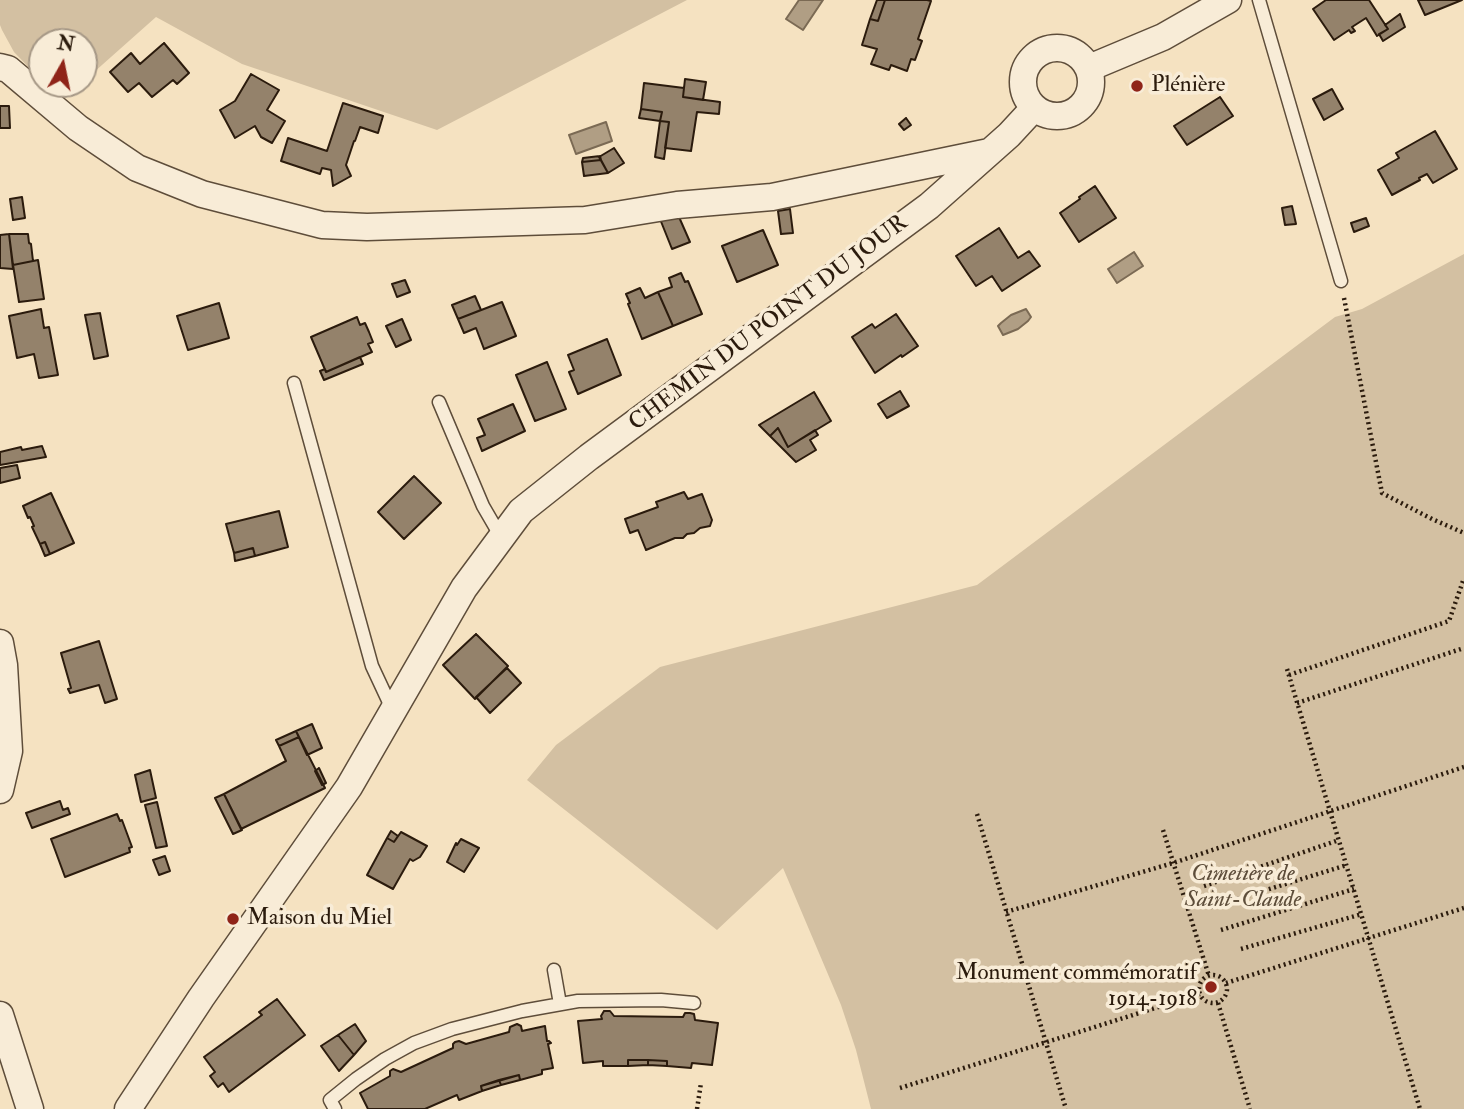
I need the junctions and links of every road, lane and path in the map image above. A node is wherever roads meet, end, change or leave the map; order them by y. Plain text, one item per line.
1 (1259, 0) edge
2 (1214, 3) edge
3 (0, 67) edge
4 (1089, 68) junction
5 (1034, 108) junction
6 (990, 152) junction
7 (907, 169) junction
8 (929, 206) junction
9 (1341, 281) joint
10 (294, 383) dead end
11 (439, 402) dead end
12 (1464, 533) edge
13 (501, 538) junction
14 (1464, 578) edge
15 (0, 643) edge
16 (1464, 648) edge
17 (1297, 702) junction
18 (393, 711) junction
19 (1464, 767) edge
20 (0, 790) edge
21 (1331, 812) junction
22 (977, 814) dead end
23 (1163, 830) dead end
24 (1339, 840) junction
25 (1173, 863) junction
26 (1347, 865) junction
27 (1204, 886) dead end
28 (1354, 889) junction
29 (1211, 906) dead end
30 (1464, 908) edge
31 (1006, 912) junction
32 (1362, 914) junction
33 (1221, 930) dead end
34 (1368, 937) junction
35 (1241, 948) dead end
36 (554, 970) dead end
37 (1209, 976) junction
38 (1226, 983) junction
39 (1200, 993) junction
40 (694, 1003) dead end
41 (1218, 1003) junction
42 (561, 1004) junction
43 (0, 1015) edge
44 (1046, 1041) junction
45 (701, 1083) dead end
46 (900, 1088) dead end
47 (30, 1109) edge
48 (128, 1109) edge
49 (335, 1109) edge
50 (697, 1109) edge
51 (1066, 1109) edge
52 (1250, 1109) edge
53 (1420, 1109) edge

1 - 9 lane
2 - 4 street
3 - 7 street
4 - 5 street
4 - 5 street
5 - 6 street, CHEMIN DU POINT DU JOUR
6 - 7 street
6 - 8 street, CHEMIN DU POINT DU JOUR
7 - 8 street
8 - 13 street, CHEMIN DU POINT DU JOUR
9 - 12 path
10 - 18 lane
11 - 13 lane
13 - 18 street, CHEMIN DU POINT DU JOUR
14 - 17 path
15 - 20 street
16 - 17 path
17 - 21 path
18 - 48 street, CHEMIN DU POINT DU JOUR
19 - 21 path
21 - 24 path
21 - 25 path
22 - 31 path
23 - 25 path
24 - 26 path
24 - 27 path
25 - 31 path
25 - 37 path
26 - 28 path
26 - 29 path
28 - 32 path
28 - 33 path
30 - 34 path
31 - 44 path
32 - 34 path
32 - 35 path
34 - 38 path
34 - 53 path
36 - 42 lane
37 - 38 path
37 - 39 path
38 - 41 path
39 - 41 path
39 - 44 path
40 - 42 lane
41 - 52 path
42 - 49 lane
43 - 47 street
44 - 46 path
44 - 51 path
45 - 50 path

